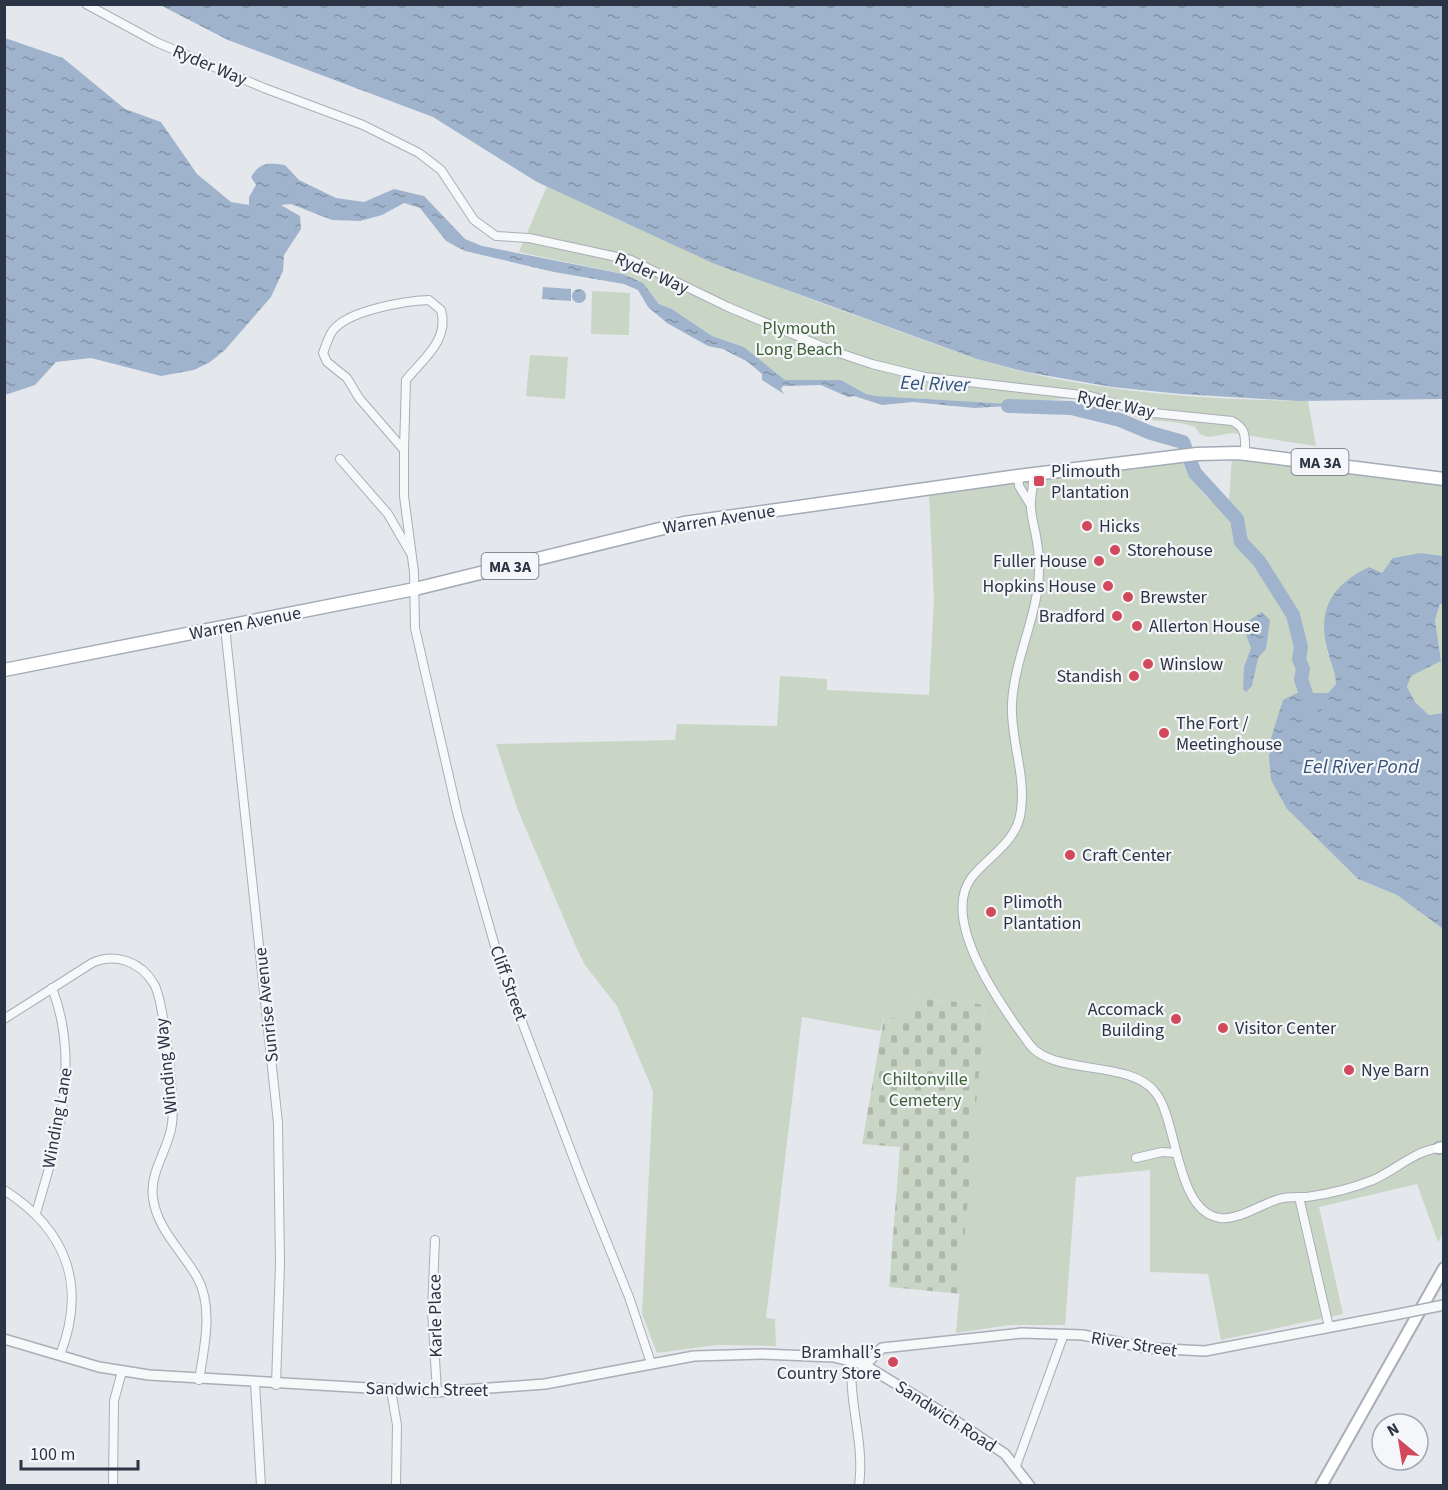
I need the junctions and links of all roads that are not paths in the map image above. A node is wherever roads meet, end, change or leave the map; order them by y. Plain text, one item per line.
1 (86, 4) edge
2 (404, 450) junction
3 (1245, 453) junction
4 (340, 459) dead end
5 (1033, 474) junction
6 (1017, 476) junction
7 (1443, 479) edge
8 (1030, 504) junction
9 (412, 556) junction
10 (415, 589) junction
11 (225, 627) junction
12 (4, 670) edge
13 (52, 988) junction
14 (4, 1019) edge
15 (1442, 1148) edge
16 (1176, 1153) junction
17 (1136, 1158) dead end
18 (4, 1190) edge
19 (1299, 1197) junction
20 (36, 1213) junction
21 (435, 1240) dead end
22 (1443, 1268) edge
23 (1443, 1305) edge
24 (1329, 1327) junction
25 (1064, 1334) junction
26 (4, 1339) edge
27 (60, 1355) junction
28 (852, 1361) junction
29 (651, 1363) junction
30 (865, 1365) junction
31 (122, 1371) junction
32 (199, 1380) junction
33 (255, 1383) junction
34 (276, 1384) junction
35 (391, 1390) junction
36 (436, 1392) junction
37 (1016, 1466) junction
38 (113, 1485) edge
39 (261, 1485) edge
40 (396, 1485) edge
41 (860, 1485) edge
42 (1030, 1485) edge
43 (1321, 1485) edge

1 - 3 street, Ryder Way
2 - 2 street, Cliff Street
2 - 9 street, Cliff Street
3 - 5 main road, Warren Avenue / MA 3A
3 - 7 main road, Warren Avenue / MA 3A
4 - 9 street
5 - 6 main road, Warren Avenue / MA 3A
5 - 8 street
6 - 8 street
6 - 10 main road, Warren Avenue / MA 3A
8 - 16 street
9 - 10 street, Cliff Street
10 - 11 main road, Warren Avenue / MA 3A
10 - 29 street, Cliff Street
11 - 12 main road, Warren Avenue / MA 3A
11 - 34 street, Sunrise Avenue
13 - 14 street, Winding Way
13 - 20 street, Winding Lane
13 - 32 street, Winding Way
15 - 19 street
16 - 17 street
16 - 19 street
18 - 20 street
19 - 24 street
20 - 27 street
21 - 36 street, Karle Place
22 - 43 main road
23 - 24 street, River Street, bridge
24 - 25 street, River Street
25 - 30 street, River Street
25 - 37 street
26 - 27 street, Sandwich Street
27 - 31 street, Sandwich Street
28 - 29 street, Sandwich Street
28 - 30 street, Sandwich Road
28 - 41 street
29 - 36 street, Sandwich Street
30 - 37 street, Sandwich Road
31 - 32 street, Sandwich Street
31 - 38 street
32 - 33 street, Sandwich Street
33 - 34 street, Sandwich Street
33 - 39 street
34 - 35 street, Sandwich Street
35 - 36 street, Sandwich Street
35 - 40 street
37 - 42 street, Sandwich Road

